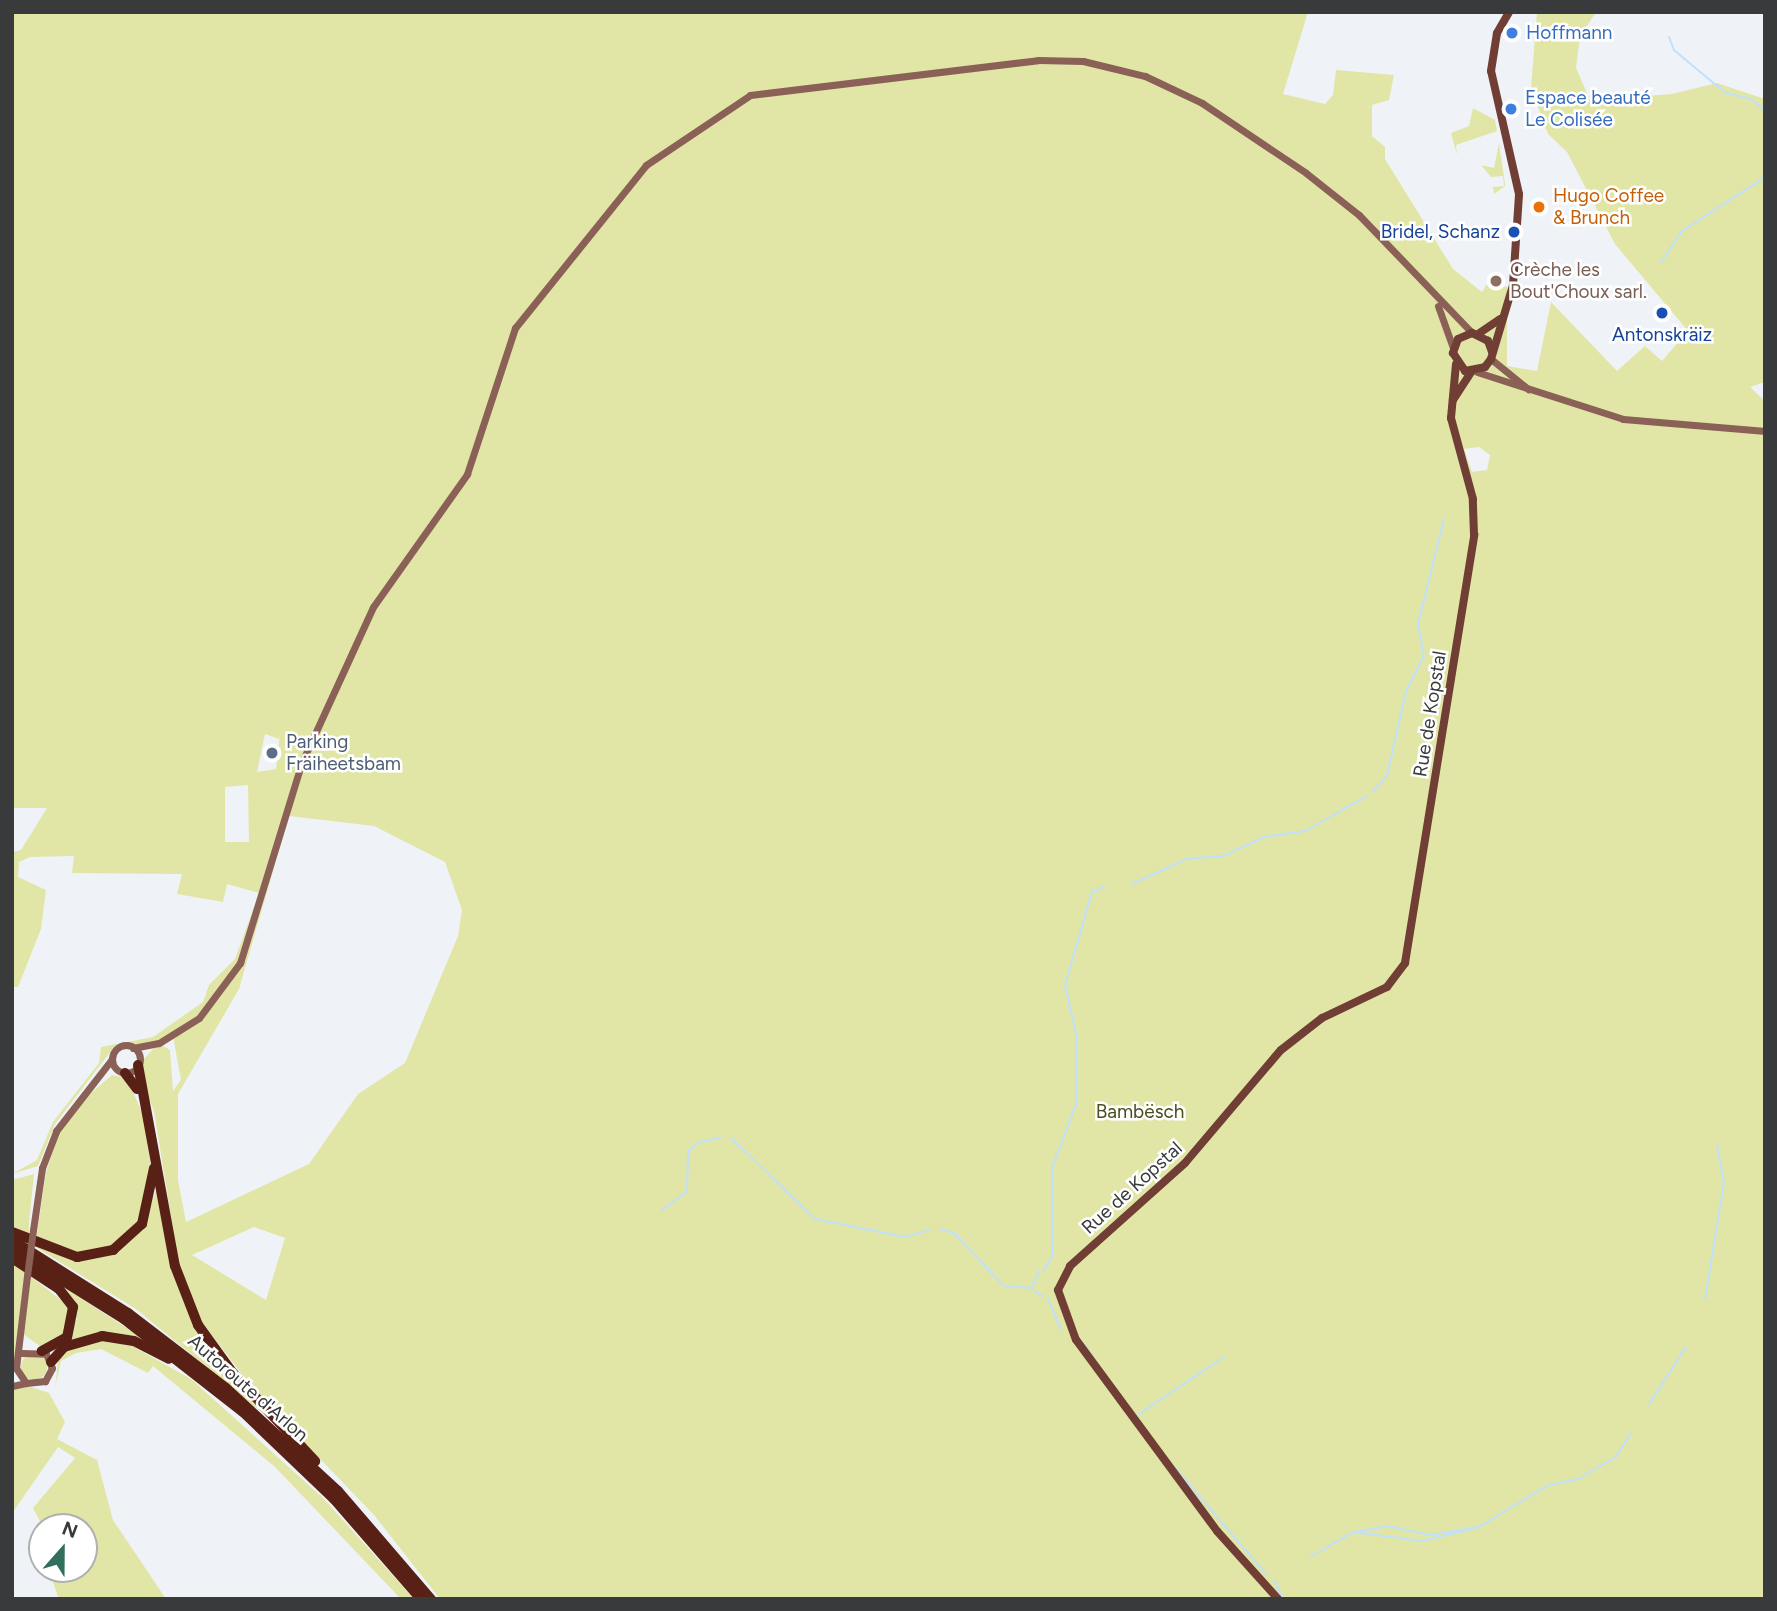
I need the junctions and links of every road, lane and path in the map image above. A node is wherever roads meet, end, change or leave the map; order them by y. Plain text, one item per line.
1 (1509, 12) edge
2 (1433, 296) junction
3 (1503, 317) junction
4 (1475, 334) junction
5 (1453, 348) junction
6 (1491, 356) junction
7 (1456, 364) junction
8 (1474, 372) junction
9 (1534, 393) junction
10 (1452, 403) junction
11 (1765, 431) edge
12 (159, 1043) junction
13 (133, 1048) junction
14 (112, 1059) junction
15 (139, 1063) junction
16 (121, 1072) junction
17 (95, 1080) junction
18 (12, 1232) edge
19 (12, 1240) edge
20 (12, 1249) edge
21 (12, 1258) edge
22 (23, 1333) junction
23 (38, 1350) junction
24 (22, 1353) junction
25 (51, 1362) junction
26 (15, 1376) edge
27 (26, 1383) junction
28 (12, 1386) edge
29 (217, 1391) junction
30 (338, 1491) junction
31 (422, 1599) edge
32 (431, 1599) edge
33 (1278, 1599) edge

1 - 3 main road
2 - 4 main road
2 - 5 main road
2 - 12 main road
3 - 4 main road
3 - 6 main road
4 - 5 main road
4 - 6 main road
5 - 7 main road, Rue de Kopstal
6 - 8 main road
6 - 9 main road
7 - 8 main road
7 - 10 main road, Rue de Kopstal
8 - 9 main road
8 - 10 main road
9 - 11 main road
10 - 33 main road, Rue de Kopstal
12 - 13 main road
12 - 15 main road
13 - 14 main road
13 - 15 main road
14 - 16 main road
14 - 17 main road
15 - 16 main road
15 - 30 highway
16 - 17 main road
16 - 18 highway
17 - 22 main road, bridge
19 - 30 highway, Autoroute d'Arlon
20 - 29 highway, Autoroute d'Arlon
21 - 23 highway
22 - 23 main road
22 - 24 main road
23 - 24 main road
23 - 25 main road
24 - 26 main road
25 - 27 main road
25 - 29 highway
26 - 27 main road
27 - 28 main road
29 - 31 highway, Autoroute d'Arlon
30 - 32 highway, Autoroute d'Arlon

